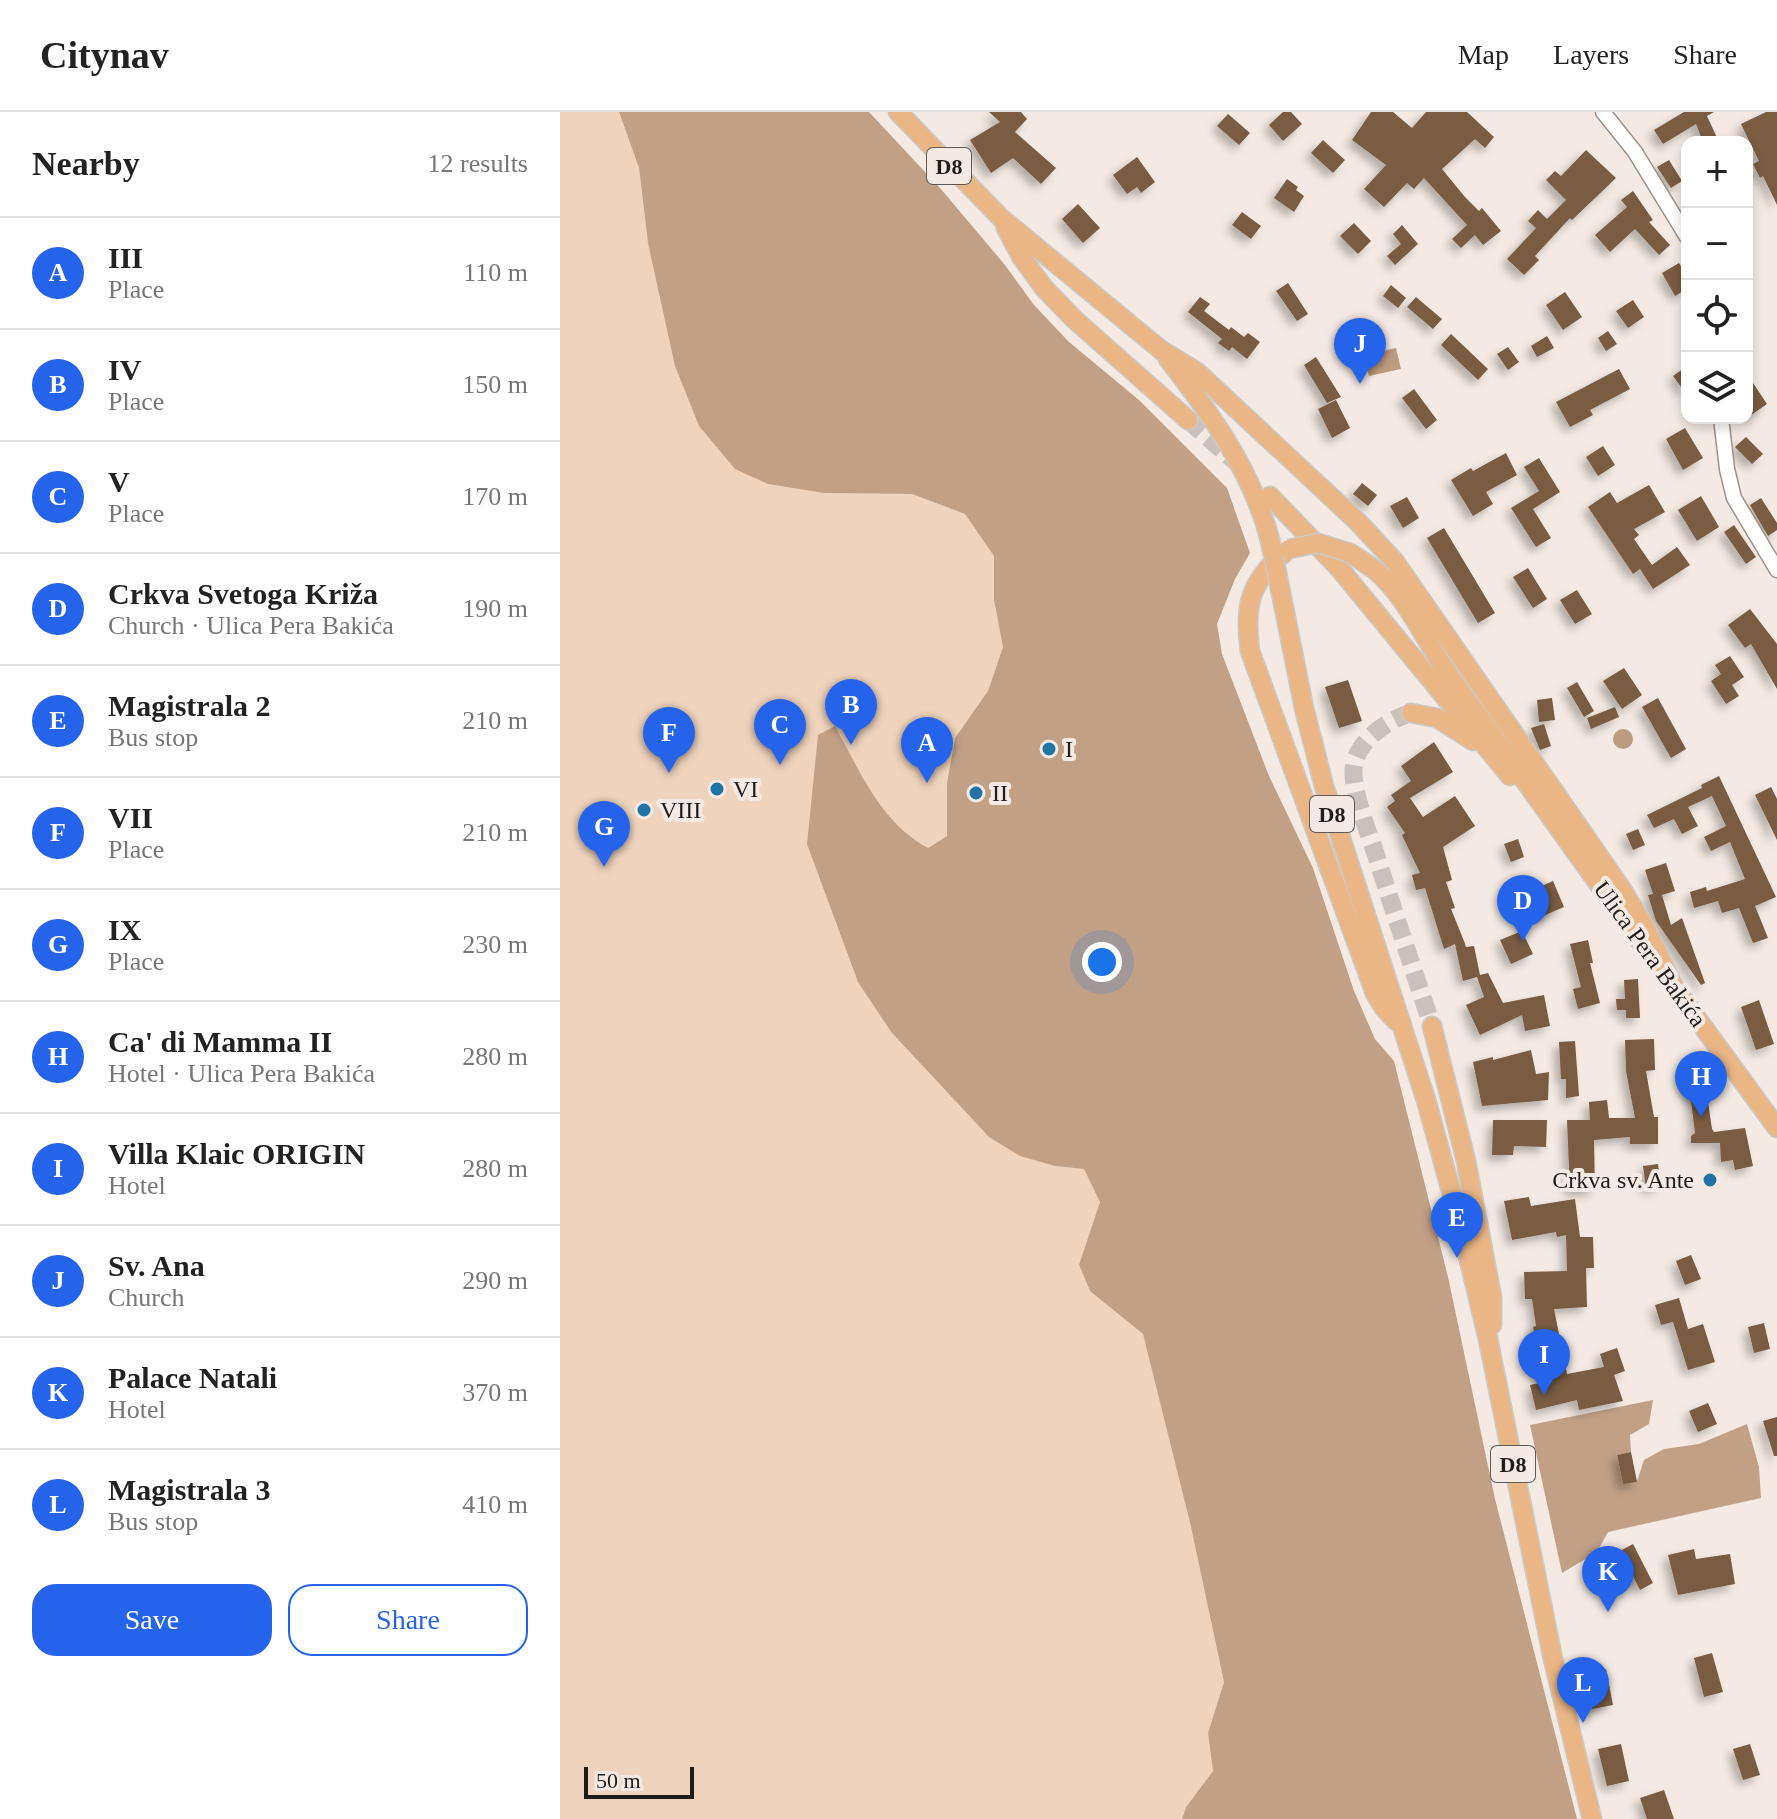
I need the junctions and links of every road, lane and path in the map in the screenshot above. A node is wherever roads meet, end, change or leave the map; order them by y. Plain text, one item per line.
1 (898, 112) edge
2 (1603, 112) edge
3 (1001, 218) junction
4 (1681, 227) edge
5 (1161, 350) junction
6 (1188, 420) tunnel mouth
7 (1722, 424) edge
8 (1270, 496) dead end
9 (1777, 570) edge
10 (1411, 713) dead end
11 (1486, 749) junction
12 (1550, 819) junction
13 (1672, 983) junction
14 (1432, 1026) tunnel mouth
15 (1404, 1029) junction
16 (1777, 1128) edge
17 (1488, 1339) junction
18 (1592, 1819) edge

1 - 3 main road, D8
2 - 4 street
3 - 5 main road, D8
3 - 6 main road
5 - 13 main road
5 - 15 main road, D8, bridge
7 - 9 street
8 - 11 main road
10 - 11 main road
11 - 12 main road
12 - 13 main road, Ulica Pera Bakića
12 - 15 main road, bridge
13 - 16 main road, Ulica Pera Bakića
14 - 17 main road
15 - 17 main road, D8
17 - 18 main road, D8

